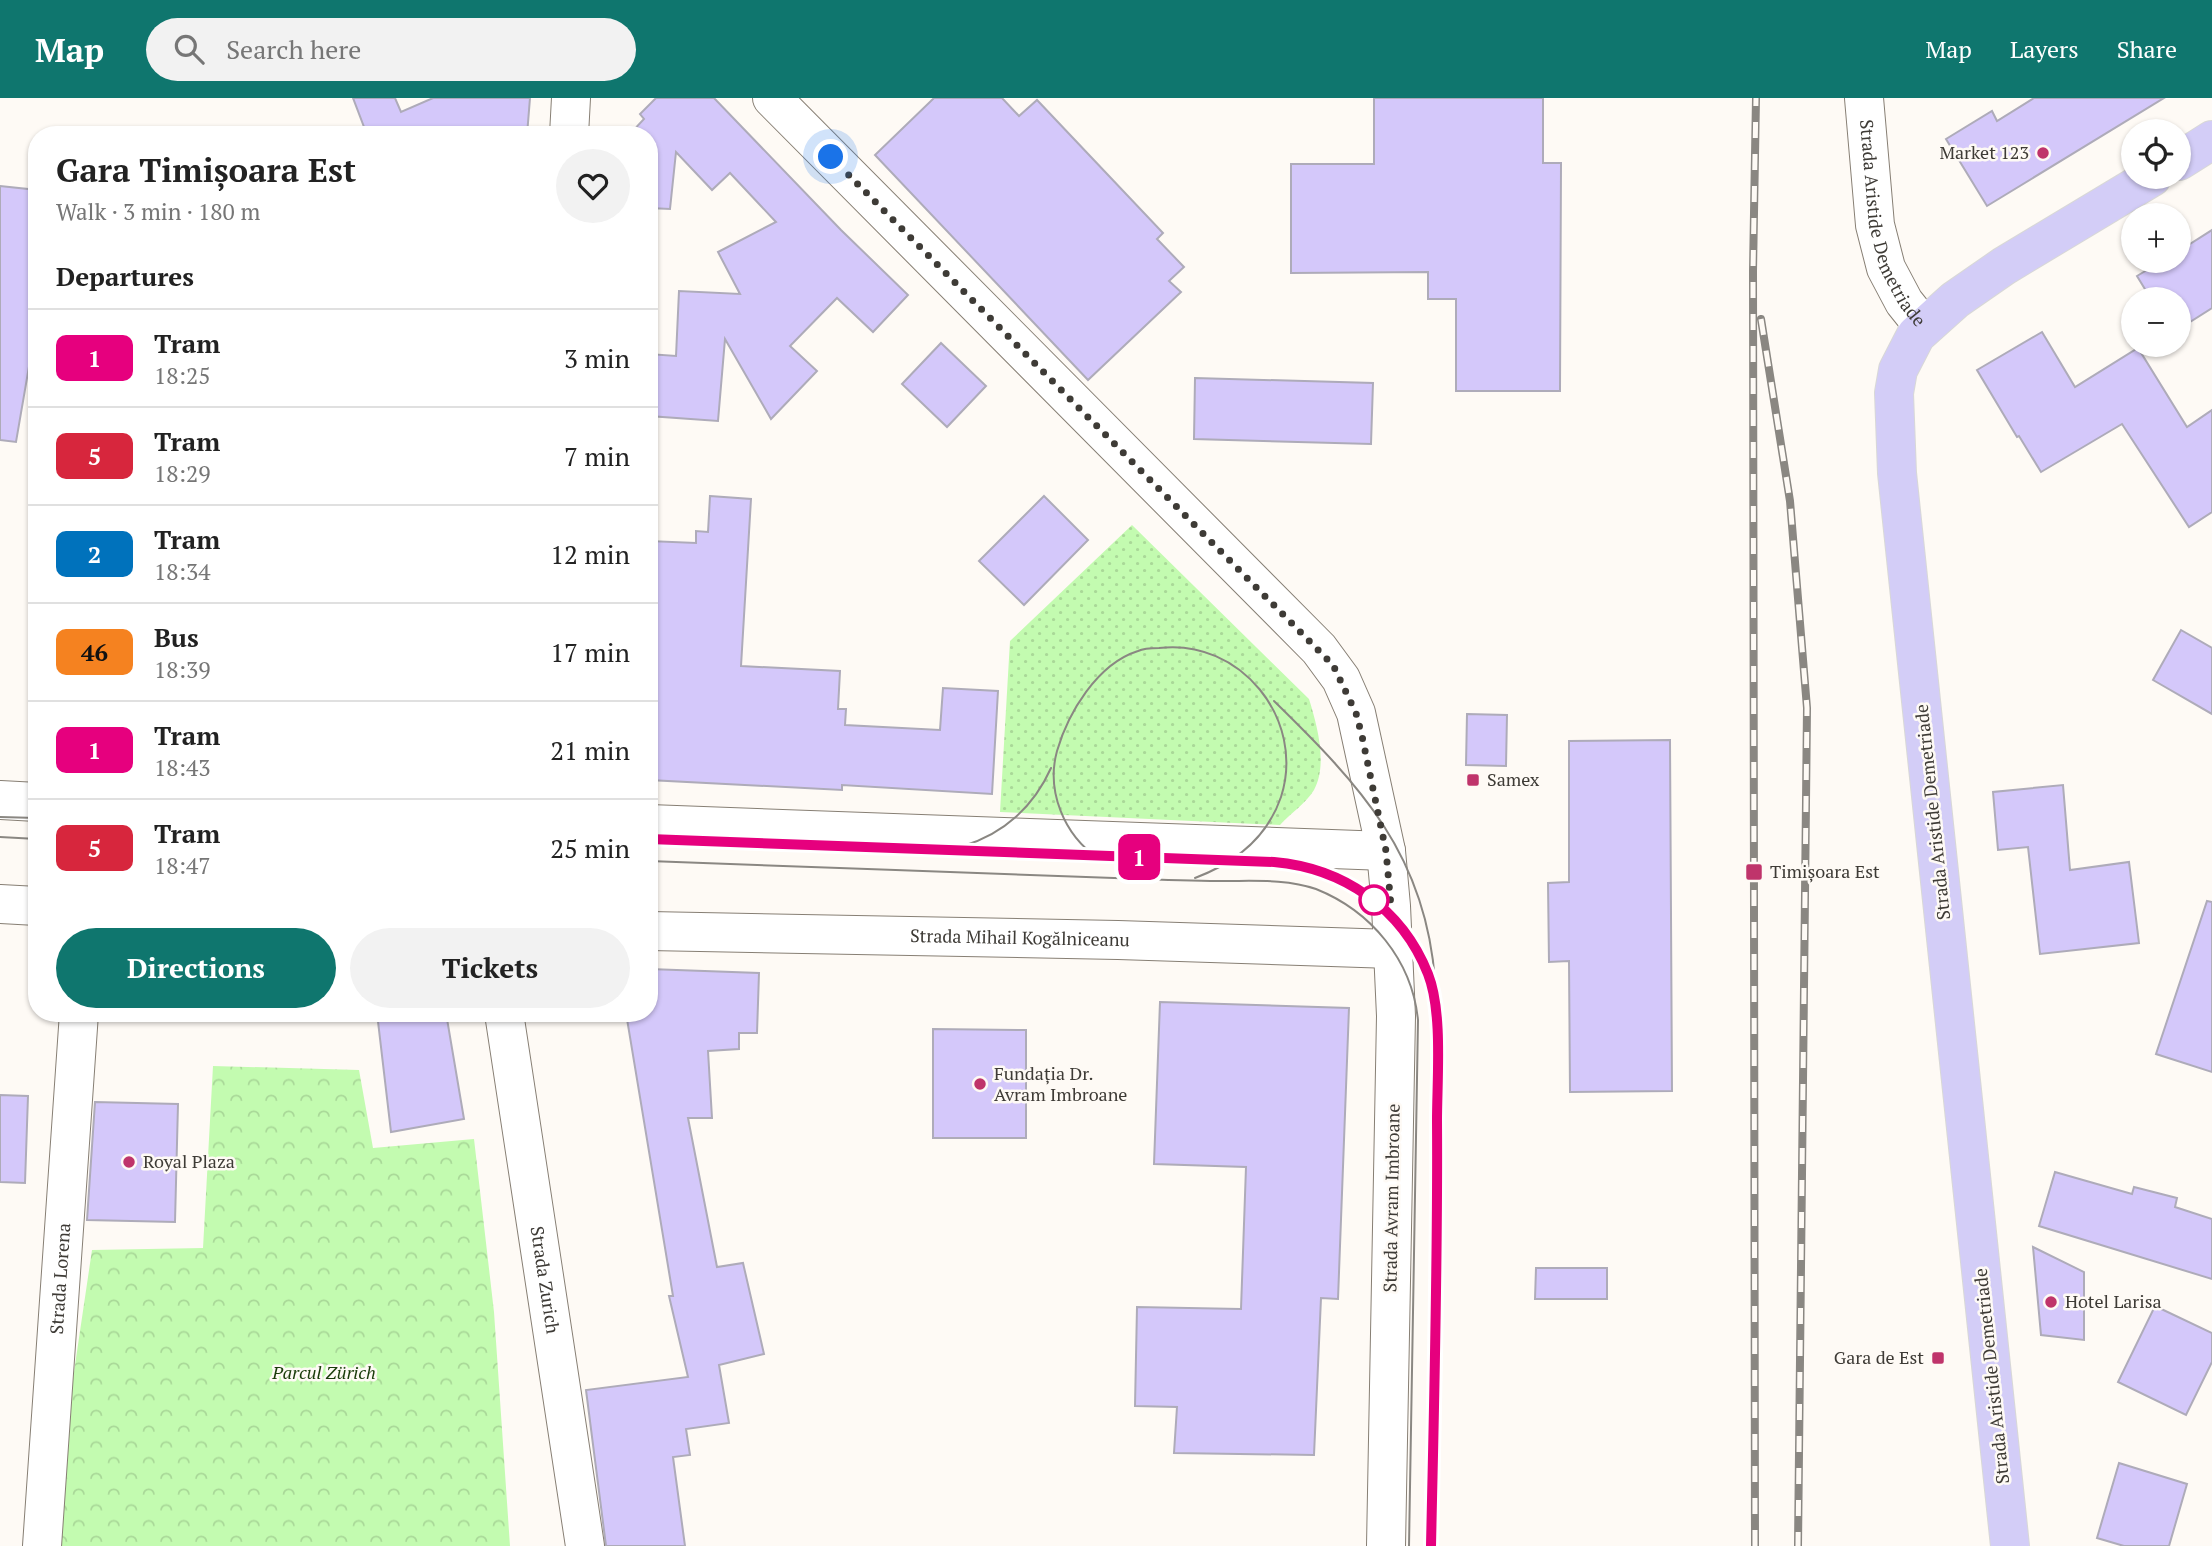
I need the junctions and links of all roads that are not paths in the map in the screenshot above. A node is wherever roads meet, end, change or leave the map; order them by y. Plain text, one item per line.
1 (571, 98) edge
2 (772, 98) edge
3 (1864, 98) edge
4 (569, 126) edge
5 (2212, 140) edge
6 (2191, 153) edge
7 (2132, 189) edge
8 (1924, 327) junction
9 (0, 800) edge
10 (28, 802) edge
11 (658, 824) edge
12 (1386, 851) junction
13 (0, 904) edge
14 (28, 906) edge
15 (658, 930) edge
16 (1392, 949) junction
17 (78, 1022) edge
18 (505, 1022) edge
19 (41, 1546) edge
20 (584, 1546) edge
21 (1386, 1546) edge
22 (2010, 1546) edge

1 - 4 street
2 - 12 street, Strada Avram Imbroane
3 - 8 street, Strada Aristide Demetriade
5 - 6 main road
7 - 8 main road
8 - 22 main road, Strada Aristide Demetriade
9 - 10 street
11 - 12 street
12 - 16 street, Strada Avram Imbroane
13 - 14 street
15 - 16 street, Strada Mihail Kogălniceanu
16 - 21 street, Strada Avram Imbroane
17 - 19 street, Strada Lorena
18 - 20 street, Strada Zurich

